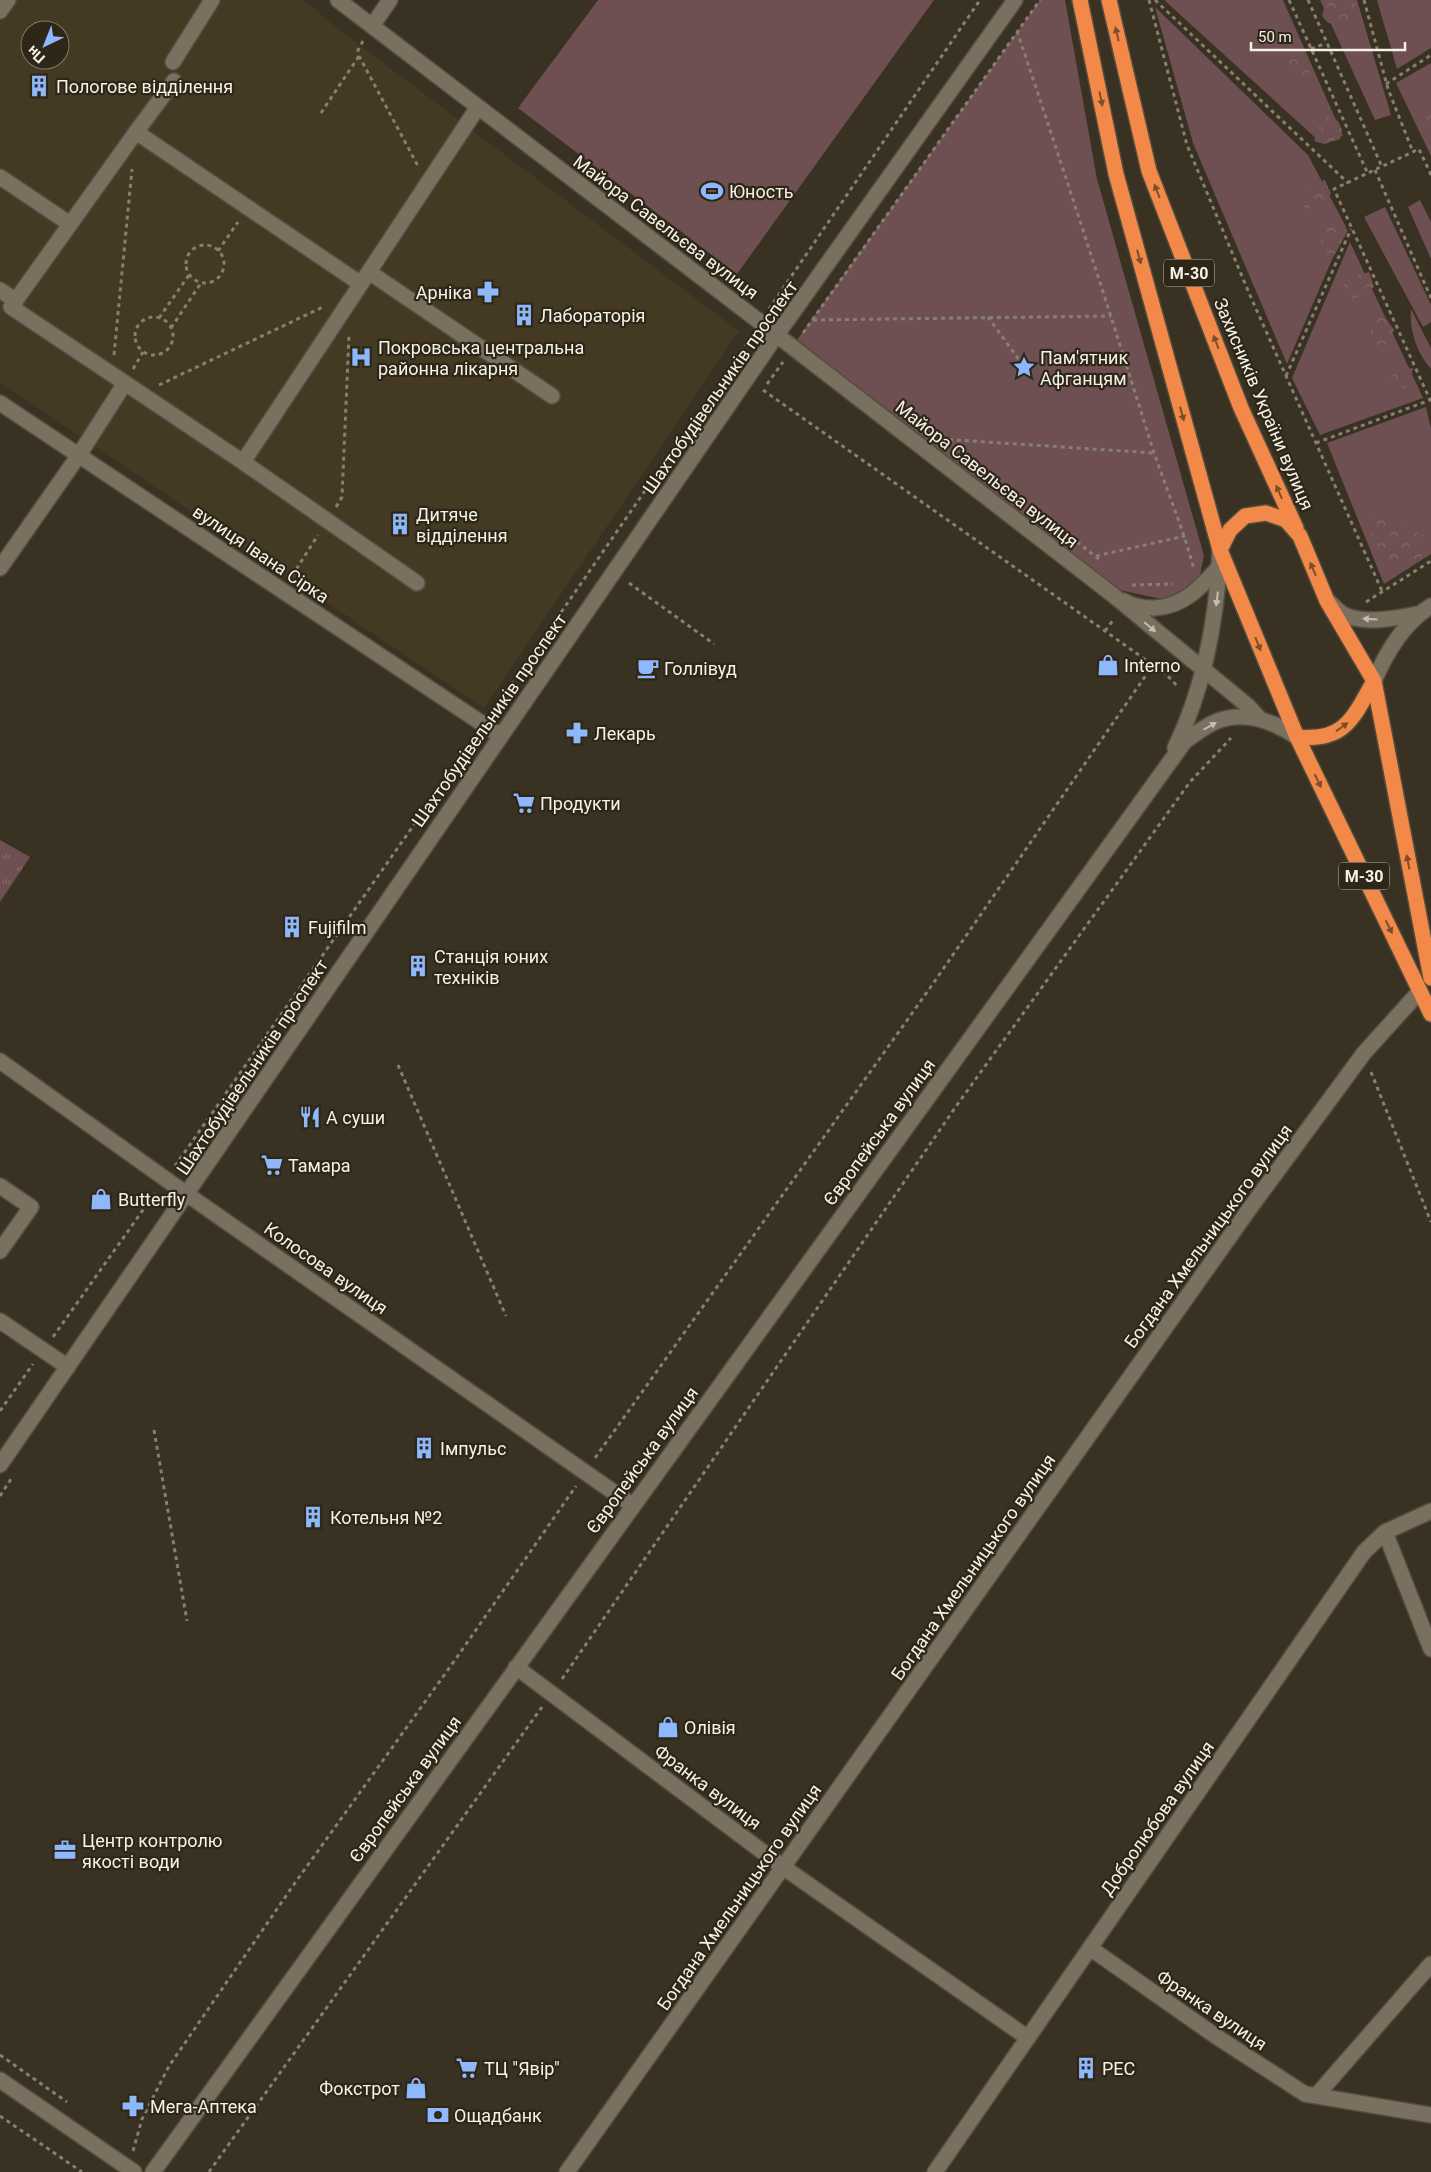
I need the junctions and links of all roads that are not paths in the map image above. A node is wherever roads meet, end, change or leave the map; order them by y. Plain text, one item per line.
1 (8, 0) edge
2 (212, 0) edge
3 (338, 0) edge
4 (390, 0) edge
5 (1016, 0) edge
6 (1080, 0) edge
7 (1109, 0) edge
8 (0, 11) edge
9 (372, 26) junction
10 (173, 62) dead end
11 (174, 81) dead end
12 (478, 107) junction
13 (136, 132) junction
14 (0, 177) edge
15 (70, 224) junction
16 (365, 278) junction
17 (0, 290) edge
18 (16, 301) junction
19 (776, 336) junction
20 (118, 379) junction
21 (552, 396) dead end
22 (0, 403) edge
23 (79, 455) junction
24 (243, 462) junction
25 (1300, 536) junction
26 (1220, 550) junction
27 (1219, 567) junction
28 (0, 568) edge
29 (417, 582) dead end
30 (1113, 595) junction
31 (1327, 601) junction
32 (1424, 610) edge
33 (1204, 670) junction
34 (1374, 680) junction
35 (1260, 719) junction
36 (501, 736) junction
37 (1297, 737) junction
38 (1164, 772) junction
39 (1431, 978) edge
40 (1420, 991) junction
41 (1431, 1014) edge
42 (0, 1061) edge
43 (0, 1186) edge
44 (188, 1194) junction
45 (0, 1252) edge
46 (0, 1321) edge
47 (68, 1367) junction
48 (0, 1465) edge
49 (632, 1505) junction
50 (1431, 1511) edge
51 (1385, 1532) junction
52 (1431, 1649) edge
53 (516, 1667) junction
54 (783, 1867) junction
55 (1090, 1948) junction
56 (1431, 1964) edge
57 (1028, 2038) junction
58 (0, 2080) edge
59 (1316, 2096) junction
60 (1431, 2115) edge
61 (134, 2172) edge
62 (153, 2172) edge
63 (567, 2172) edge
64 (935, 2172) edge

1 - 8 street
2 - 10 street
3 - 9 street, Майора Савельєва вулиця
4 - 9 street
5 - 19 street, Шахтобудівельників проспект
6 -> 26 highway, М-30
25 -> 7 highway, Захисників України вулиця / М-30
9 - 12 street, Майора Савельєва вулиця
11 - 13 street
12 - 16 street
12 - 19 street, Майора Савельєва вулиця
13 - 15 street
13 - 16 street
14 - 15 street
15 - 18 street
16 - 21 street
16 - 24 street
17 - 18 street
18 - 20 street
19 - 30 street, Майора Савельєва вулиця
19 - 36 street, Шахтобудівельників проспект
20 - 23 street
20 - 24 street
22 - 23 street, вулиця Івана Сірка
23 - 28 street
23 - 36 street, вулиця Івана Сірка
24 - 29 street
25 - 26 highway
31 -> 25 highway, М-30
26 - 27 street, Європейська вулиця
26 -> 37 highway, М-30
27 - 30 street, Майора Савельєва вулиця
27 -> 33 street, Європейська вулиця
30 -> 33 street, Майора Савельєва вулиця
32 -> 31 street
31 - 34 highway, М-30
32 - 34 street
33 - 35 street, Майора Савельєва вулиця
33 - 38 street, Європейська вулиця
37 -> 34 highway
39 -> 34 highway, М-30
35 - 37 street, Європейська вулиця
38 -> 35 street, Європейська вулиця
36 - 44 street, Шахтобудівельників проспект
37 -> 40 highway, М-30
38 - 49 street, Європейська вулиця
40 - 41 highway, М-30
40 - 54 street, Богдана Хмельницького вулиця
42 - 44 street, Колосова вулиця
43 - 45 street
44 - 47 street, Шахтобудівельників проспект
44 - 49 street, Колосова вулиця
46 - 47 street
47 - 48 street, Шахтобудівельників проспект
49 - 53 street, Європейська вулиця
50 - 51 street, Добролюбова вулиця
51 - 52 street
51 - 55 street, Добролюбова вулиця
53 - 54 street, Франка вулиця
53 - 62 street, Європейська вулиця
54 - 57 street, Франка вулиця
54 - 63 street, Богдана Хмельницького вулиця
55 - 57 street, Добролюбова вулиця
55 - 59 street, Франка вулиця
56 - 59 street
57 - 64 street, Добролюбова вулиця
58 - 61 street
59 - 60 street, Франка вулиця

